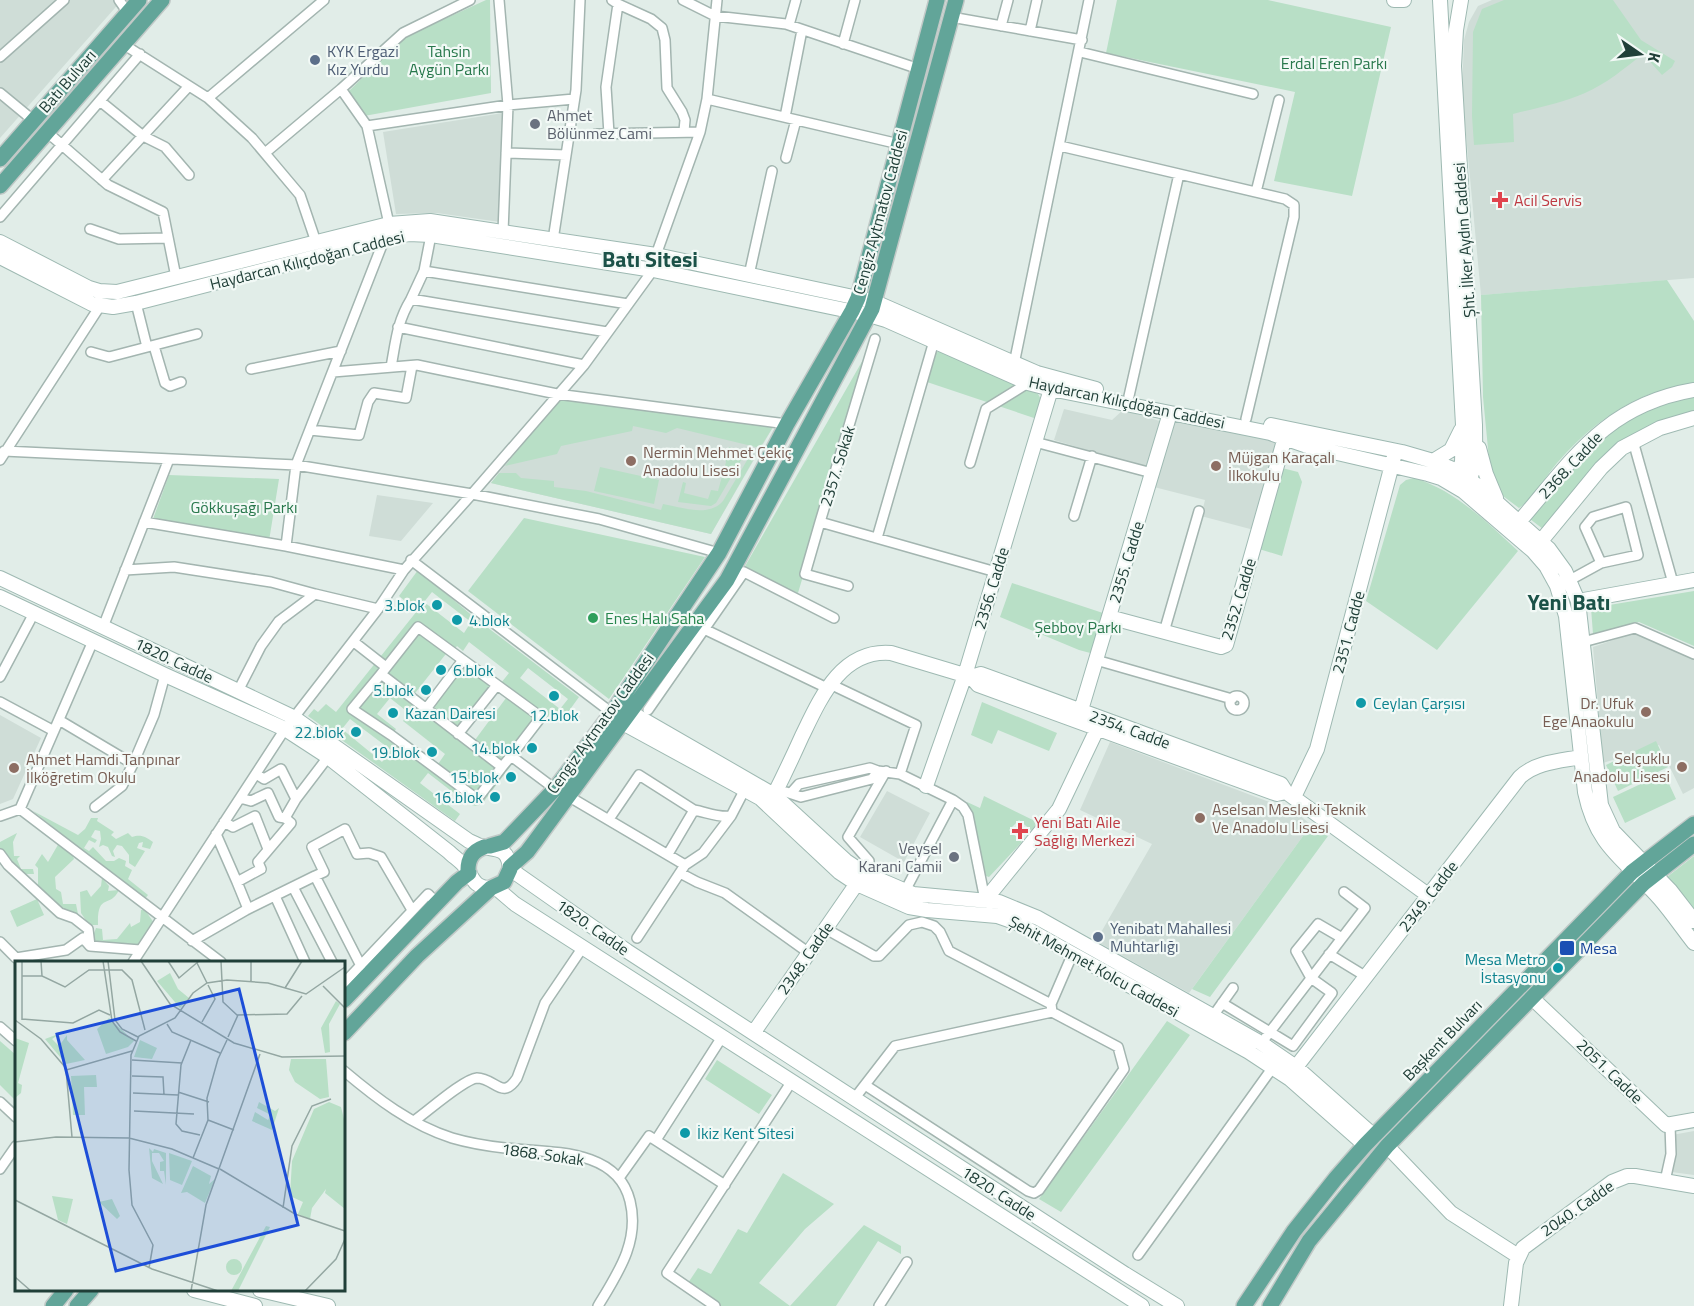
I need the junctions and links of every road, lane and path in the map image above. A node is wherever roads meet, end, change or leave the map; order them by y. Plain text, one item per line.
1 (64, 0) edge
2 (139, 0) edge
3 (162, 0) edge
4 (324, 0) edge
5 (470, 0) edge
6 (499, 0) edge
7 (580, 0) edge
8 (683, 0) edge
9 (717, 0) edge
10 (796, 0) edge
11 (855, 0) edge
12 (937, 0) edge
13 (956, 0) edge
14 (1008, 0) edge
15 (1037, 0) edge
16 (1089, 0) edge
17 (1394, 0) edge
18 (1404, 0) edge
19 (1442, 0) edge
20 (1459, 0) edge
21 (615, 2) edge
22 (124, 6) edge
23 (715, 16) junction
24 (951, 17) junction
25 (789, 26) junction
26 (1001, 26) junction
27 (802, 30) junction
28 (1030, 31) junction
29 (1082, 40) junction
30 (123, 44) junction
31 (843, 44) junction
32 (1080, 52) junction
33 (140, 54) junction
34 (0, 57) edge
35 (919, 69) junction
36 (189, 86) junction
37 (341, 89) junction
38 (0, 93) edge
39 (1253, 94) dead end
40 (208, 98) junction
41 (574, 99) junction
42 (707, 99) junction
43 (1279, 100) dead end
44 (100, 101) junction
45 (508, 105) junction
46 (785, 117) junction
47 (796, 120) junction
48 (34, 121) junction
49 (367, 126) junction
50 (684, 131) junction
51 (47, 132) junction
52 (700, 132) junction
53 (596, 134) dead end
54 (609, 134) junction
55 (142, 136) junction
56 (62, 144) junction
57 (899, 144) junction
58 (1060, 146) junction
59 (265, 153) junction
60 (506, 153) junction
61 (566, 155) junction
62 (786, 158) dead end
63 (0, 159) edge
64 (772, 171) dead end
65 (1179, 174) junction
66 (189, 175) dead end
67 (102, 180) junction
68 (1455, 182) junction
69 (0, 186) edge
70 (1256, 192) junction
71 (0, 217) edge
72 (389, 224) junction
73 (90, 229) dead end
74 (503, 232) junction
75 (431, 235) junction
76 (168, 238) junction
77 (384, 240) junction
78 (553, 240) junction
79 (0, 242) edge
80 (316, 242) junction
81 (656, 255) junction
82 (0, 257) edge
83 (653, 270) junction
84 (424, 272) junction
85 (749, 275) junction
86 (176, 277) junction
87 (100, 291) junction
88 (411, 298) junction
89 (136, 303) junction
90 (628, 304) junction
91 (855, 305) junction
92 (100, 306) junction
93 (872, 308) junction
94 (398, 327) junction
95 (607, 332) junction
96 (197, 334) dead end
97 (875, 339) dead end
98 (934, 341) junction
99 (150, 346) junction
100 (341, 351) junction
101 (91, 352) dead end
102 (1014, 364) junction
103 (584, 365) junction
104 (412, 366) junction
105 (391, 367) junction
106 (251, 369) dead end
107 (333, 372) junction
108 (181, 382) dead end
109 (1028, 383) junction
110 (1051, 389) junction
111 (1694, 390) edge
112 (557, 394) junction
113 (1129, 396) junction
114 (1170, 413) junction
115 (1694, 418) edge
116 (1246, 419) junction
117 (787, 424) junction
118 (1469, 425) junction
119 (310, 430) junction
120 (1285, 437) junction
121 (1633, 441) junction
122 (1035, 442) junction
123 (2, 455) edge
124 (1092, 456) junction
125 (1394, 457) junction
126 (169, 459) junction
127 (1433, 461) junction
128 (970, 462) dead end
129 (296, 465) junction
130 (1152, 473) junction
131 (1461, 482) junction
132 (472, 494) junction
133 (1500, 505) junction
134 (1199, 511) dead end
135 (1074, 516) dead end
136 (144, 522) junction
137 (820, 522) junction
138 (1520, 522) junction
139 (878, 538) junction
140 (1540, 541) junction
141 (286, 546) junction
142 (719, 553) junction
143 (411, 560) junction
144 (1601, 563) junction
145 (125, 570) junction
146 (404, 570) junction
147 (996, 572) junction
148 (0, 578) edge
149 (1570, 580) junction
150 (1694, 580) edge
151 (1673, 583) junction
152 (848, 586) dead end
153 (315, 594) junction
154 (0, 597) edge
155 (1578, 601) junction
156 (378, 609) junction
157 (34, 613) junction
158 (1109, 617) junction
159 (834, 618) dead end
160 (103, 627) junction
161 (704, 629) junction
162 (1164, 632) junction
163 (93, 641) junction
164 (354, 642) junction
165 (1583, 642) junction
166 (1694, 654) edge
167 (463, 660) junction
168 (1096, 660) junction
169 (669, 668) junction
170 (384, 670) junction
171 (165, 675) junction
172 (0, 676) edge
173 (968, 676) junction
174 (497, 685) junction
175 (828, 686) junction
176 (238, 691) junction
177 (1232, 699) dead end
178 (0, 702) edge
179 (426, 709) junction
180 (648, 710) dead end
181 (1081, 710) junction
182 (621, 716) junction
183 (58, 720) junction
184 (290, 723) junction
185 (1100, 723) junction
186 (54, 731) junction
187 (458, 734) junction
188 (511, 756) junction
189 (328, 757) junction
190 (1581, 757) junction
191 (133, 765) junction
192 (502, 768) junction
193 (882, 771) junction
194 (255, 774) junction
195 (900, 774) junction
196 (926, 786) junction
197 (745, 789) junction
198 (562, 792) junction
199 (781, 792) junction
200 (1290, 794) junction
201 (240, 798) junction
202 (296, 799) junction
203 (953, 800) junction
204 (95, 807) dead end
205 (20, 809) junction
206 (693, 810) junction
207 (0, 816) edge
208 (731, 816) junction
209 (285, 818) junction
210 (609, 819) junction
211 (224, 822) junction
212 (1694, 824) edge
213 (216, 834) junction
214 (1694, 844) edge
215 (487, 847) junction
216 (268, 849) junction
217 (0, 854) edge
218 (668, 854) junction
219 (510, 868) junction
220 (1637, 868) junction
221 (683, 869) junction
222 (468, 872) junction
223 (315, 876) junction
224 (861, 878) junction
225 (1649, 879) junction
226 (237, 882) junction
227 (293, 887) junction
228 (493, 888) junction
229 (905, 891) junction
230 (1344, 892) dead end
231 (1428, 895) junction
232 (275, 896) junction
233 (438, 904) junction
234 (980, 907) junction
235 (248, 909) junction
236 (412, 910) junction
237 (161, 917) junction
238 (1694, 921) edge
239 (826, 929) junction
240 (637, 938) dead end
241 (1342, 938) junction
242 (192, 940) junction
243 (0, 942) edge
244 (1694, 943) edge
245 (90, 946) junction
246 (583, 947) junction
247 (140, 951) junction
248 (54, 952) junction
249 (809, 953) junction
250 (1073, 953) junction
251 (1329, 954) junction
252 (55, 961) edge
253 (134, 961) edge
254 (218, 961) edge
255 (304, 961) edge
256 (331, 961) edge
257 (361, 966) junction
258 (1365, 976) junction
259 (1311, 978) junction
260 (345, 982) edge
261 (1233, 988) dead end
262 (1532, 998) junction
263 (345, 999) edge
264 (1222, 1003) junction
265 (1051, 1008) junction
266 (1213, 1016) junction
267 (0, 1028) edge
268 (345, 1032) edge
269 (754, 1032) junction
270 (722, 1037) junction
271 (15, 1038) edge
272 (1265, 1038) junction
273 (1273, 1067) junction
274 (1296, 1067) junction
275 (345, 1072) edge
276 (792, 1081) junction
277 (865, 1085) junction
278 (855, 1099) junction
279 (0, 1102) edge
280 (15, 1116) edge
281 (1694, 1120) edge
282 (414, 1121) junction
283 (1670, 1125) junction
284 (656, 1140) junction
285 (1370, 1140) junction
286 (1387, 1146) junction
287 (15, 1147) edge
288 (0, 1169) edge
289 (619, 1178) junction
290 (1665, 1181) junction
291 (724, 1185) junction
292 (1694, 1186) edge
293 (1138, 1256) dead end
294 (1518, 1256) junction
295 (907, 1262) dead end
296 (65, 1291) edge
297 (91, 1291) edge
298 (198, 1291) edge
299 (264, 1291) edge
300 (1254, 1291) junction
301 (1271, 1305) edge
302 (53, 1306) edge
303 (77, 1306) edge
304 (255, 1306) edge
305 (328, 1306) edge
306 (598, 1306) edge
307 (716, 1306) edge
308 (879, 1306) edge
309 (1142, 1306) edge
310 (1177, 1306) edge
311 (1244, 1306) edge
312 (1511, 1306) edge

1 - 34 street
2 - 22 main road, Batı Bulvarı
3 - 30 main road, Batı Bulvarı
4 - 40 street
5 - 37 street
6 - 45 street
7 - 41 street
8 - 23 street
9 - 23 street
10 - 25 street
11 - 31 street
12 - 35 main road, Cengiz Aytmatov Caddesi
13 - 24 main road, Cengiz Aytmatov Caddesi
14 - 26 street
15 - 28 street
16 - 29 street
17 - 18 main road
19 - 20 main road
19 - 68 main road, Şht. İlker Aydın Caddesi
20 - 68 main road, Şht. İlker Aydın Caddesi
21 - 50 street
21 - 54 street
22 - 48 main road, Batı Bulvarı
23 - 25 street
23 - 42 street
24 - 26 street
24 - 93 main road, Cengiz Aytmatov Caddesi
25 - 27 street
26 - 28 street
27 - 31 street
27 - 46 street
28 - 29 street
29 - 32 street
30 - 33 street
30 - 51 main road, Batı Bulvarı
31 - 35 street
32 - 39 street
32 - 58 street
33 - 36 street
33 - 44 street
35 - 57 main road, Cengiz Aytmatov Caddesi
36 - 40 street
36 - 55 street
37 - 49 street
37 - 59 street
38 - 48 street
40 - 59 street
41 - 45 street
41 - 61 street
42 - 46 street
42 - 52 street
43 - 70 street
44 - 55 street
44 - 56 street
45 - 49 street
45 - 60 street
46 - 47 street
47 - 57 street
47 - 62 street
48 - 63 main road, Batı Bulvarı
49 - 72 street
50 - 52 street
50 - 54 street
51 - 56 street
51 - 69 main road, Batı Bulvarı
52 - 81 street
53 - 54 street
55 - 66 street
55 - 67 street
56 - 67 street
56 - 71 street
57 - 91 main road, Cengiz Aytmatov Caddesi
58 - 65 street
58 - 102 street
59 - 80 street
60 - 61 street
60 - 74 street
61 - 78 street
64 - 85 street
65 - 70 street
65 - 113 street
67 - 76 street
68 - 118 main road, Şht. İlker Aydın Caddesi
70 - 116 street
72 - 74 main road, Haydarcan Kılıçdoğan Caddesi
72 - 80 main road, Haydarcan Kılıçdoğan Caddesi
73 - 76 street
74 - 78 main road, Haydarcan Kılıçdoğan Caddesi
75 - 77 main road, Haydarcan Kılıçdoğan Caddesi
75 - 83 main road, Haydarcan Kılıçdoğan Caddesi
75 - 84 street
76 - 86 street
77 - 89 main road, Haydarcan Kılıçdoğan Caddesi
77 - 100 street
78 - 81 main road, Haydarcan Kılıçdoğan Caddesi
79 - 87 main road, Haydarcan Kılıçdoğan Caddesi
80 - 86 main road, Haydarcan Kılıçdoğan Caddesi
81 - 83 main road
81 - 85 main road, Haydarcan Kılıçdoğan Caddesi
82 - 92 main road, Haydarcan Kılıçdoğan Caddesi
83 - 90 street
83 - 91 main road, Haydarcan Kılıçdoğan Caddesi
84 - 88 street
84 - 90 street
85 - 91 main road, Haydarcan Kılıçdoğan Caddesi
86 - 87 main road, Haydarcan Kılıçdoğan Caddesi
87 - 92 main road
88 - 94 street
88 - 95 street
89 - 92 main road, Haydarcan Kılıçdoğan Caddesi
89 - 99 street
90 - 95 street
91 - 93 main road, Haydarcan Kılıçdoğan Caddesi
91 - 117 main road, Cengiz Aytmatov Caddesi
92 - 123 street
93 - 98 main road, Haydarcan Kılıçdoğan Caddesi
93 - 102 main road, Haydarcan Kılıçdoğan Caddesi
93 - 169 main road, Cengiz Aytmatov Caddesi
94 - 103 street
94 - 105 street
95 - 103 street
96 - 99 street
97 - 137 street, 2357. Sokak
98 - 109 main road, Haydarcan Kılıçdoğan Caddesi
98 - 139 street
99 - 101 street
99 - 108 street
100 - 106 street
100 - 107 street
102 - 113 main road, Haydarcan Kılıçdoğan Caddesi
103 - 112 street
104 - 105 street
104 - 112 street
104 - 119 street
105 - 107 street
107 - 119 street
109 - 110 main road, Haydarcan Kılıçdoğan Caddesi
109 - 128 street
110 - 114 main road, Haydarcan Kılıçdoğan Caddesi
110 - 122 main road, 2356. Cadde
111 - 138 main road, 2368. Cadde
112 - 117 street
112 - 132 street
113 - 116 main road, Haydarcan Kılıçdoğan Caddesi
114 - 120 main road, Haydarcan Kılıçdoğan Caddesi
114 - 130 main road, 2355. Cadde
115 - 121 main road, 2368. Cadde
116 - 125 main road, Haydarcan Kılıçdoğan Caddesi
117 - 142 main road, Cengiz Aytmatov Caddesi
118 - 127 main road
118 - 131 main road, Şht. İlker Aydın Caddesi
118 - 133 main road
119 - 129 street
120 - 125 main road, Haydarcan Kılıçdoğan Caddesi
120 - 162 main road, 2352. Cadde
121 - 140 main road, 2368. Cadde
121 - 151 street
122 - 124 street
122 - 147 main road, 2356. Cadde
123 - 126 street
124 - 130 street
124 - 135 street
125 - 127 main road, Haydarcan Kılıçdoğan Caddesi
125 - 131 main road, Haydarcan Kılıçdoğan Caddesi
125 - 200 main road, 2351. Cadde
126 - 129 street
126 - 136 street
127 - 131 main road, Haydarcan Kılıçdoğan Caddesi
129 - 132 street
129 - 141 street
130 - 158 main road, 2355. Cadde
131 - 133 main road, Haydarcan Kılıçdoğan Caddesi
131 - 190 main road, Haydarcan Kılıçdoğan Caddesi
132 - 142 street
132 - 143 street
133 - 138 main road, Haydarcan Kılıçdoğan Caddesi
134 - 162 street
136 - 141 street
136 - 145 street
137 - 139 street, 2357. Sokak
137 - 152 street
138 - 140 main road, Haydarcan Kılıçdoğan Caddesi
139 - 147 street, 2357. Sokak
140 - 149 main road, Haydarcan Kılıçdoğan Caddesi
141 - 146 street
142 - 182 main road, Cengiz Aytmatov Caddesi
143 - 146 street
143 - 182 street
144 - 144 street
144 - 149 street
145 - 153 street
145 - 160 street
146 - 156 street
147 - 173 main road, 2356. Cadde
148 - 160 main road, 1820. Cadde
149 - 155 main road, Haydarcan Kılıçdoğan Caddesi
150 - 151 main road
151 - 155 main road
153 - 156 street
153 - 176 street
154 - 157 main road, 1820. Cadde
155 - 165 main road, Haydarcan Kılıçdoğan Caddesi
156 - 164 street
157 - 163 main road, 1820. Cadde
157 - 172 street
158 - 162 main road, 2352. Cadde
158 - 168 main road, 2355. Cadde
159 - 161 street
160 - 176 main road, 1820. Cadde
161 - 169 street
161 - 175 street
163 - 171 main road, 1820. Cadde
163 - 183 street
164 - 170 street
164 - 184 street
165 - 166 street
165 - 220 main road, Haydarcan Kılıçdoğan Caddesi
167 - 170 street
167 - 174 street
167 - 179 street
168 - 177 street
168 - 181 main road, 2355. Cadde
169 - 180 street
169 - 182 main road, Cengiz Aytmatov Caddesi
170 - 179 street
170 - 192 street
171 - 184 main road, 1820. Cadde
171 - 191 street
173 - 175 main road, 2354. Cadde
173 - 181 main road, 2354. Cadde
173 - 185 main road, 2354. Cadde
173 - 196 main road, 2356. Cadde
174 - 187 street
174 - 188 street
175 - 195 street
175 - 199 main road, 2354. Cadde
176 - 184 main road, 1820. Cadde
178 - 186 street
179 - 187 street
181 - 185 main road, 2354. Cadde
182 - 197 main road, Şehit Mehmet Kolcu Caddesi
182 - 198 main road, Cengiz Aytmatov Caddesi
182 - 199 main road, Şehit Mehmet Kolcu Caddesi
183 - 186 street
183 - 191 street
184 - 189 main road, 1820. Cadde
184 - 194 street
184 - 215 main road, 1820. Cadde
185 - 200 main road, 2354. Cadde
185 - 234 main road
186 - 205 street
187 - 192 street
188 - 192 street
188 - 198 street
189 - 202 street
189 - 222 main road, 1820. Cadde
190 - 220 main road, Haydarcan Kılıçdoğan Caddesi
190 - 231 main road, 2349. Cadde
191 - 204 street
193 - 195 street
193 - 199 street
193 - 224 street
194 - 201 street
194 - 202 street
195 - 196 street
196 - 203 street
197 - 208 street
197 - 224 main road, Şehit Mehmet Kolcu Caddesi
198 - 210 street
198 - 215 main road, Cengiz Aytmatov Caddesi
198 - 219 main road, Cengiz Aytmatov Caddesi
199 - 224 main road, Şehit Mehmet Kolcu Caddesi
200 - 231 main road, 2354. Cadde
201 - 209 street
201 - 211 street
202 - 209 street
203 - 229 street
203 - 234 street
205 - 207 street
205 - 237 street
206 - 208 street
206 - 210 street
206 - 218 street
208 - 221 street
209 - 216 street
210 - 218 street
211 - 213 street
211 - 216 street
212 - 220 main road, Başkent Bulvarı
213 - 226 street
213 - 237 street
214 - 225 main road
215 - 219 main road, 1820. Cadde
215 - 222 main road, Cengiz Aytmatov Caddesi
216 - 226 street
217 - 245 street
218 - 221 street
219 - 228 main road, Cengiz Aytmatov Caddesi
219 - 269 main road, 1820. Cadde
220 - 225 main road, Haydarcan Kılıçdoğan Caddesi
220 - 285 main road, Başkent Bulvarı
221 - 240 street
221 - 249 street
222 - 228 main road, 1820. Cadde
222 - 233 main road, Cengiz Aytmatov Caddesi
223 - 227 street
223 - 236 street
223 - 257 street
224 - 229 main road, Şehit Mehmet Kolcu Caddesi
224 - 234 main road, Şehit Mehmet Kolcu Caddesi
224 - 239 main road, 2348. Cadde
225 - 238 main road, Haydarcan Kılıçdoğan Caddesi
225 - 244 main road, Haydarcan Kılıçdoğan Caddesi
225 - 262 main road
226 - 235 street
227 - 232 street
227 - 256 street
228 - 246 main road, 1820. Cadde
228 - 268 main road, Cengiz Aytmatov Caddesi
229 - 234 main road, Şehit Mehmet Kolcu Caddesi
230 - 241 street
231 - 258 main road, 2349. Cadde
232 - 235 street
232 - 255 street
233 - 236 street
233 - 263 main road, Cengiz Aytmatov Caddesi
234 - 250 main road, Şehit Mehmet Kolcu Caddesi
234 - 266 main road, Şehit Mehmet Kolcu Caddesi
235 - 242 street
236 - 257 street
237 - 242 street
237 - 247 street
239 - 249 main road, 2348. Cadde
239 - 265 street
241 - 251 street
241 - 259 street
242 - 254 street
243 - 248 street
245 - 247 street
245 - 248 street
246 - 270 main road, 1820. Cadde
246 - 282 street
247 - 253 street
248 - 252 street
249 - 269 main road, 2348. Cadde
250 - 265 street
250 - 273 main road, Şehit Mehmet Kolcu Caddesi
251 - 258 street
251 - 259 street
257 - 260 street
258 - 274 main road, 2349. Cadde
259 - 272 street
259 - 272 street
261 - 264 street
262 - 283 main road, 2051. Cadde
262 - 286 main road
264 - 266 street
264 - 272 street
265 - 277 street
265 - 277 street
266 - 272 main road, Şehit Mehmet Kolcu Caddesi
267 - 271 street
269 - 278 main road, 1820. Cadde
270 - 276 main road, 1820. Cadde
270 - 284 street
272 - 274 main road, Şehit Mehmet Kolcu Caddesi
273 - 285 main road, Şehit Mehmet Kolcu Caddesi
273 - 293 street
274 - 285 main road, Şehit Mehmet Kolcu Caddesi
275 - 282 street, 1868. Sokak
276 - 291 street
276 - 309 main road, 1820. Cadde
277 - 278 street
278 - 310 main road, 1820. Cadde
279 - 280 street
281 - 283 main road
282 - 289 street, 1868. Sokak
283 - 290 street
284 - 289 street
284 - 291 street
285 - 300 main road, Başkent Bulvarı
286 - 294 main road
286 - 301 main road
287 - 288 street
289 - 306 street
290 - 292 main road, 2040. Cadde
290 - 294 main road, 2040. Cadde
291 - 307 street
294 - 312 main road
295 - 308 street
296 - 302 main road
297 - 303 main road
298 - 304 main road
299 - 305 main road
300 - 301 main road
300 - 311 main road, Başkent Bulvarı

